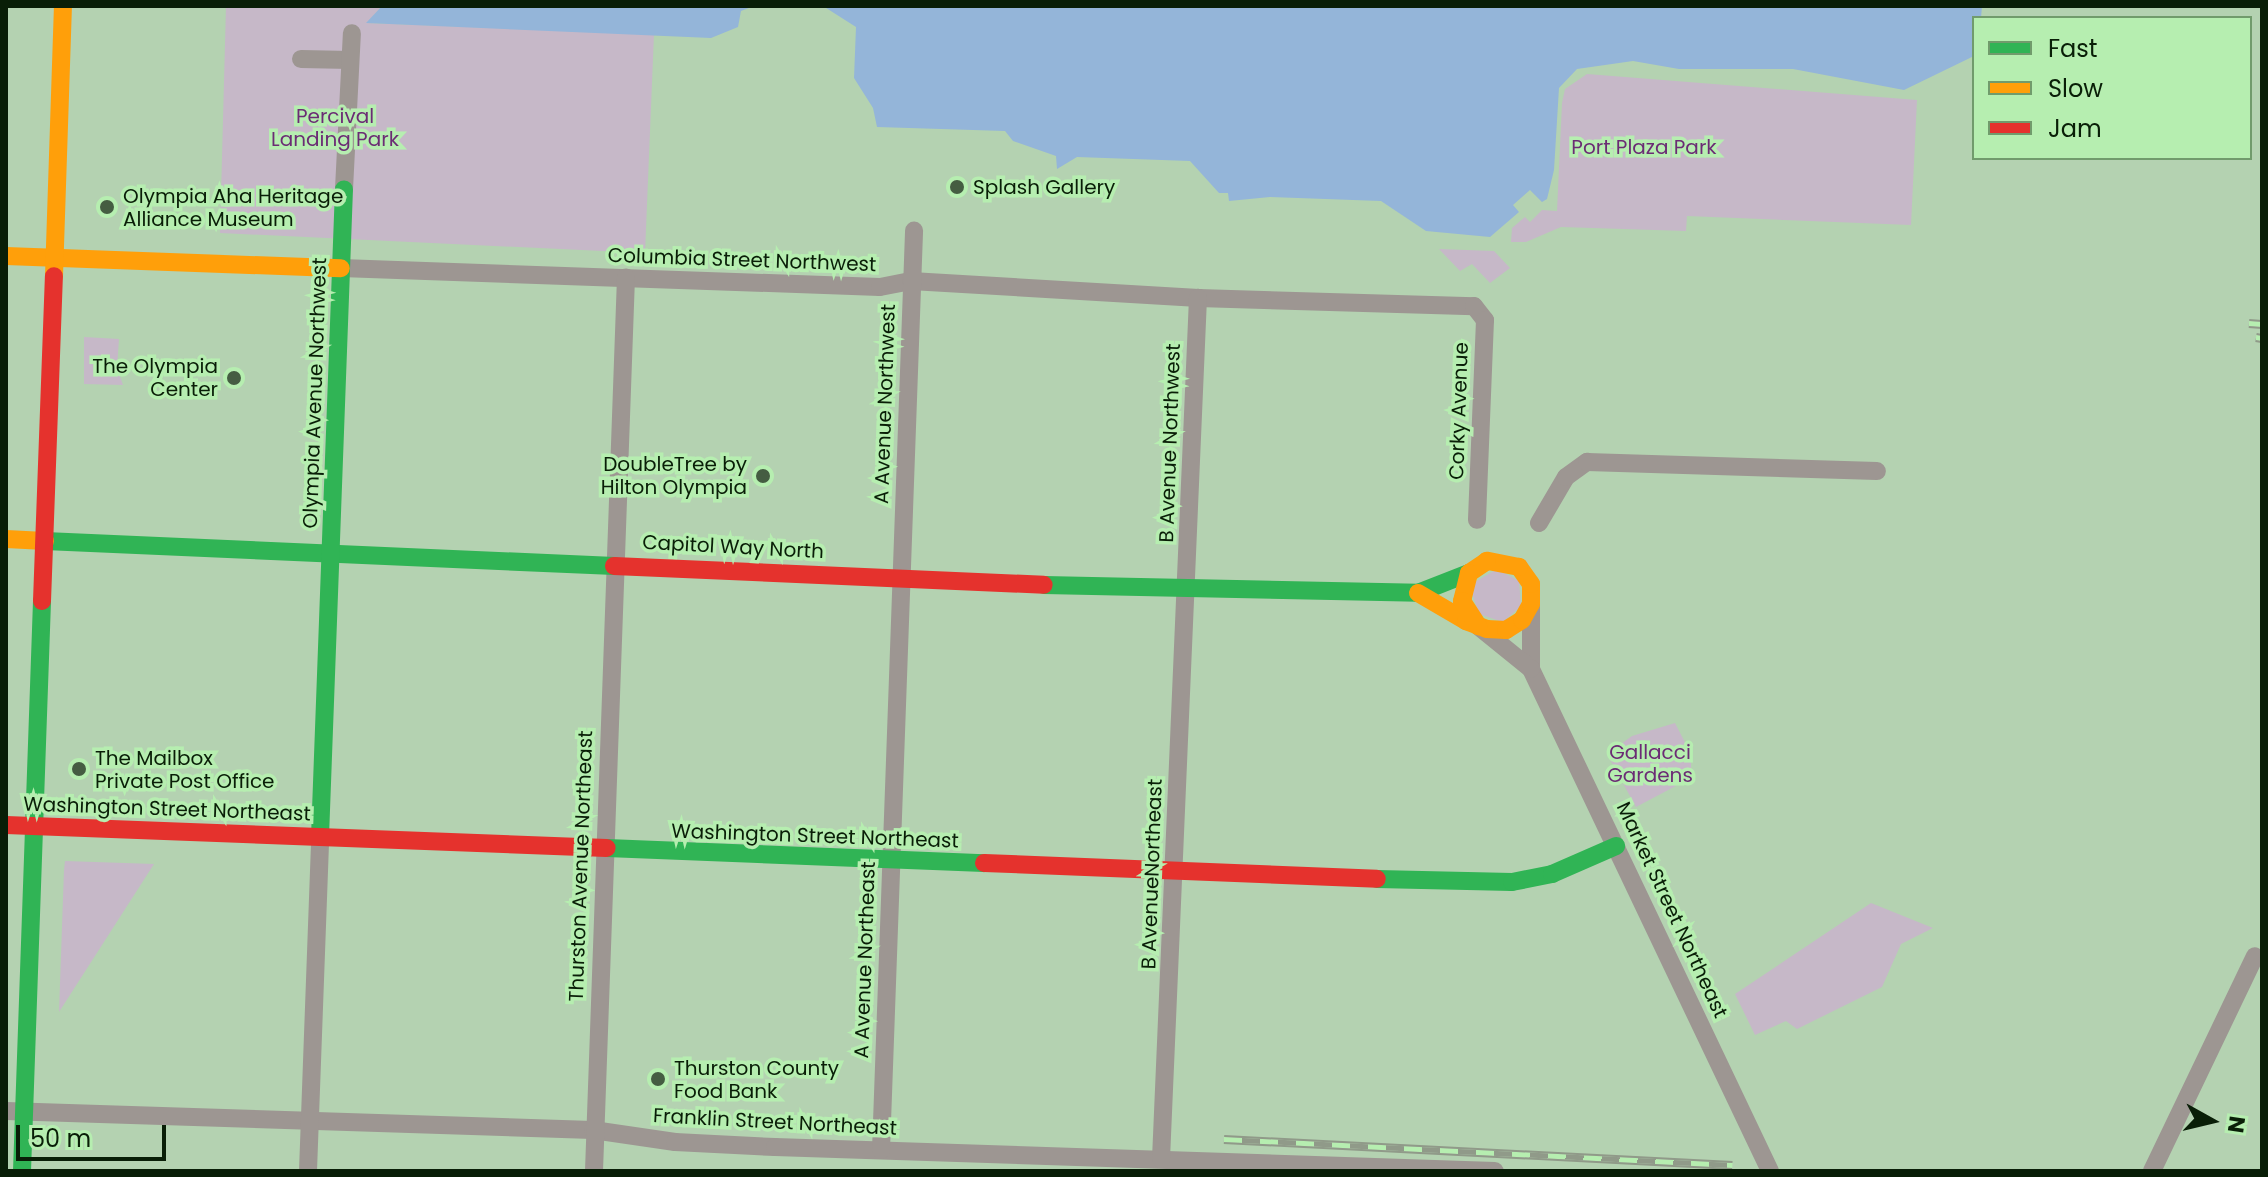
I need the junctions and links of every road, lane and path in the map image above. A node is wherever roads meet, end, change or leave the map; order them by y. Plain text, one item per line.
1 (63, 6) edge
2 (352, 33) dead end
3 (301, 59) dead end
4 (350, 60) junction
5 (914, 231) dead end
6 (6, 256) edge
7 (57, 258) junction
8 (341, 268) junction
9 (626, 278) junction
10 (911, 281) junction
11 (1198, 298) junction
12 (1474, 307) joint
13 (1877, 471) dead end
14 (1477, 520) dead end
15 (1539, 523) dead end
16 (6, 539) edge
17 (45, 541) junction
18 (331, 550) junction
19 (617, 562) junction
20 (1469, 573) junction
21 (900, 579) junction
22 (1186, 591) junction
23 (1418, 593) junction
24 (1531, 604) junction
25 (1478, 626) junction
26 (1531, 669) junction
27 (6, 825) edge
28 (34, 826) junction
29 (320, 837) junction
30 (1616, 846) junction
31 (604, 848) junction
32 (889, 862) junction
33 (1174, 870) junction
34 (2255, 956) dead end
35 (15, 1111) edge
36 (309, 1122) junction
37 (593, 1130) junction
38 (881, 1150) junction
39 (1161, 1159) junction
40 (22, 1171) edge
41 (308, 1171) edge
42 (594, 1171) edge
43 (1495, 1171) edge
44 (1770, 1171) edge
45 (2152, 1171) edge

1 - 7 street
2 - 4 street
3 - 4 street
4 - 8 street, Olympia Avenue Northwest
5 - 10 street, A Avenue Northwest
6 - 7 street, Columbia Street Northwest
7 - 8 street, Columbia Street Northwest
7 - 17 street
8 - 9 street, Columbia Street Northwest
8 - 18 street, Olympia Avenue Northwest
9 - 10 street, Columbia Street Northwest
9 - 19 street, Thurston Avenue Northeast
10 - 11 street, Columbia Street Northwest
10 - 21 street, A Avenue Northwest
11 - 12 street, Columbia Street Northwest
11 - 22 street, B Avenue Northwest
12 - 14 street, Corky Avenue
13 - 15 street
16 - 17 street, Capitol Way North
17 - 18 street, Capitol Way North
17 - 28 street
18 - 19 street, Capitol Way North
18 - 29 street, Olympia Avenue Northwest
19 - 21 street, Capitol Way North
19 - 31 street, Thurston Avenue Northeast
20 - 23 street, Capitol Way North
20 - 24 street
20 - 25 street
21 - 22 street, Capitol Way North
21 - 32 street, A Avenue Northeast
22 - 23 street, Capitol Way North
22 - 33 street, B AvenueNortheast
23 - 25 street, Capitol Way North
24 - 25 street
24 - 26 street, Market Street Northeast
25 - 26 street, Market Street Northeast
26 - 30 street, Market Street Northeast
27 - 28 street, Washington Street Northeast
28 - 29 street, Washington Street Northeast
28 - 35 street
29 - 31 street, Washington Street Northeast
29 - 36 street
30 - 33 street, Washington Street Northeast
30 - 44 street, Market Street Northeast
31 - 32 street, Washington Street Northeast
31 - 37 street, Thurston Avenue Northeast
32 - 33 street, Washington Street Northeast
32 - 38 street, A Avenue Northeast
33 - 39 street, B AvenueNortheast
34 - 45 street
35 - 36 street, Franklin Street Northeast
35 - 40 street
36 - 37 street, Franklin Street Northeast
36 - 41 street
37 - 38 street, Franklin Street Northeast
37 - 42 street, Thurston Avenue Northeast
38 - 39 street, Franklin Street Northeast
39 - 43 street, Franklin Street Northeast

